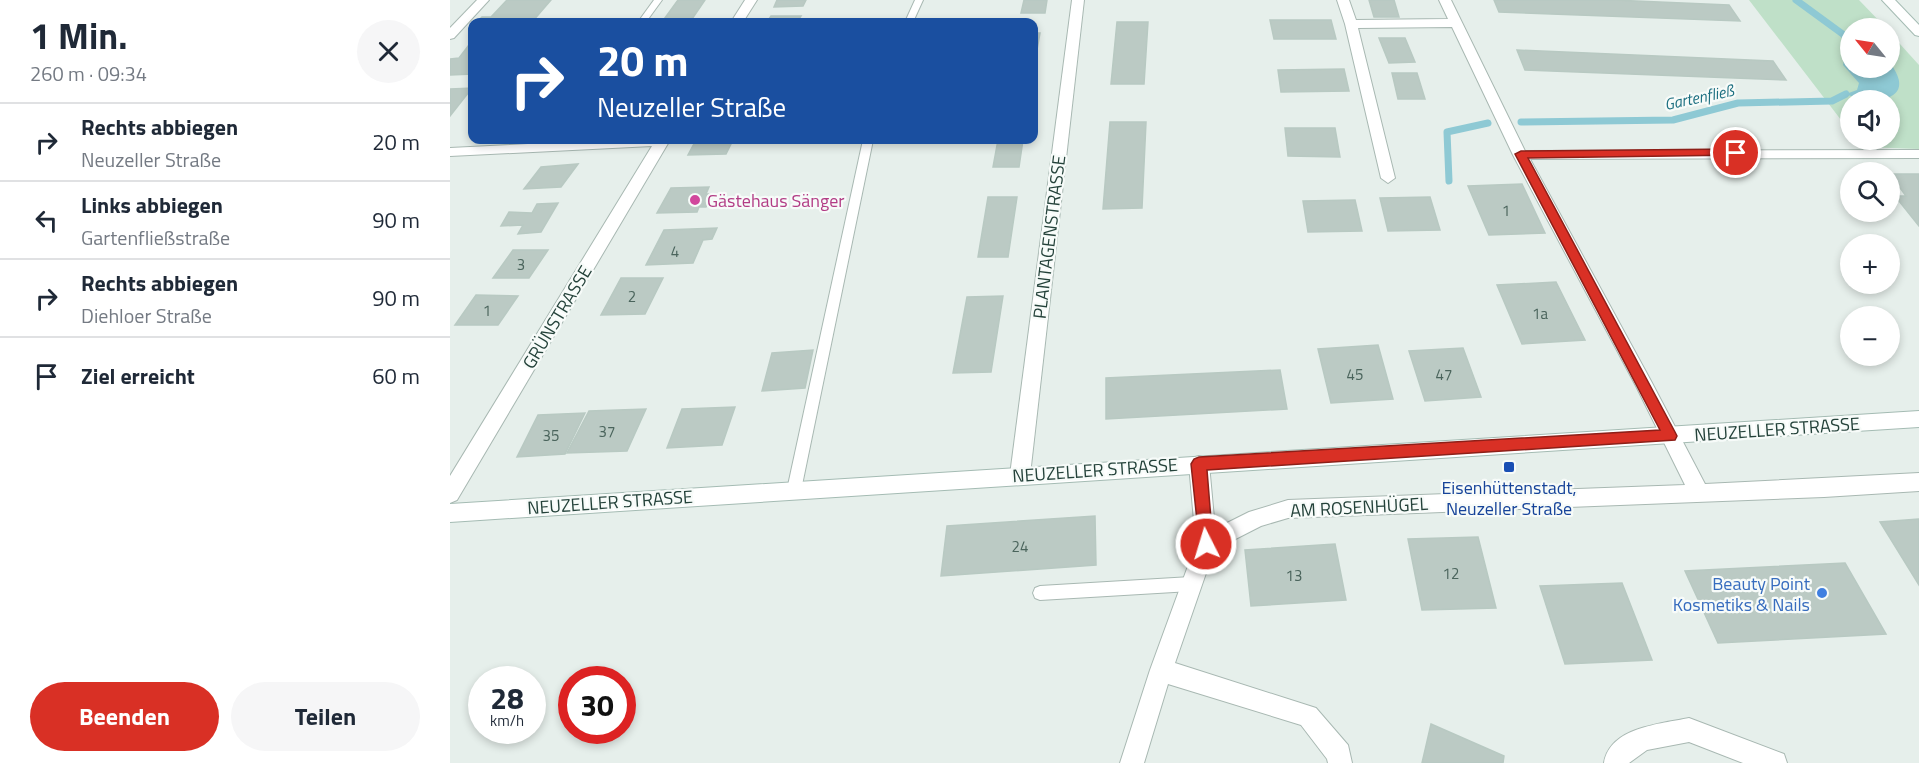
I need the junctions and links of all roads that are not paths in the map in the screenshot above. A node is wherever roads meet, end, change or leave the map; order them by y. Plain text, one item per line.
1 (483, 0) edge
2 (658, 0) edge
3 (751, 0) edge
4 (919, 0) edge
5 (1078, 0) edge
6 (1343, 0) edge
7 (1445, 0) edge
8 (1888, 0) edge
9 (645, 18) edge
10 (739, 18) edge
11 (911, 18) edge
12 (1456, 23) junction
13 (1351, 24) junction
14 (1919, 32) edge
15 (450, 35) edge
16 (592, 144) edge
17 (661, 144) edge
18 (867, 144) edge
19 (450, 152) edge
20 (1521, 154) junction
21 (1919, 154) edge
22 (1388, 178) dead end
23 (1919, 419) edge
24 (1670, 436) junction
25 (1199, 464) junction
26 (1020, 475) junction
27 (1919, 482) edge
28 (794, 490) junction
29 (1699, 493) junction
30 (450, 494) edge
31 (450, 513) edge
32 (1206, 544) junction
33 (1191, 584) junction
34 (1040, 593) dead end
35 (1161, 670) junction
36 (1132, 763) edge
37 (1340, 763) edge
38 (1616, 763) edge
39 (1775, 763) edge

1 - 15 street
2 - 9 lane
3 - 10 street
4 - 11 lane
5 - 26 street, PLANTAGENSTRASSE
6 - 13 street
7 - 12 street
8 - 14 street
12 - 13 street
12 - 20 street
13 - 22 street
16 - 19 street
17 - 30 street, GRÜNSTRASSE
18 - 28 lane
20 - 21 street
20 - 24 street
23 - 24 street, NEUZELLER STRASSE
24 - 25 street, NEUZELLER STRASSE
24 - 29 street
25 - 26 street, NEUZELLER STRASSE
25 - 32 street
26 - 28 street, NEUZELLER STRASSE
27 - 29 street, AM ROSENHÜGEL
28 - 31 street, NEUZELLER STRASSE
29 - 32 street, AM ROSENHÜGEL
32 - 33 street
33 - 34 lane
33 - 35 street
35 - 36 street
35 - 37 street
38 - 39 street

